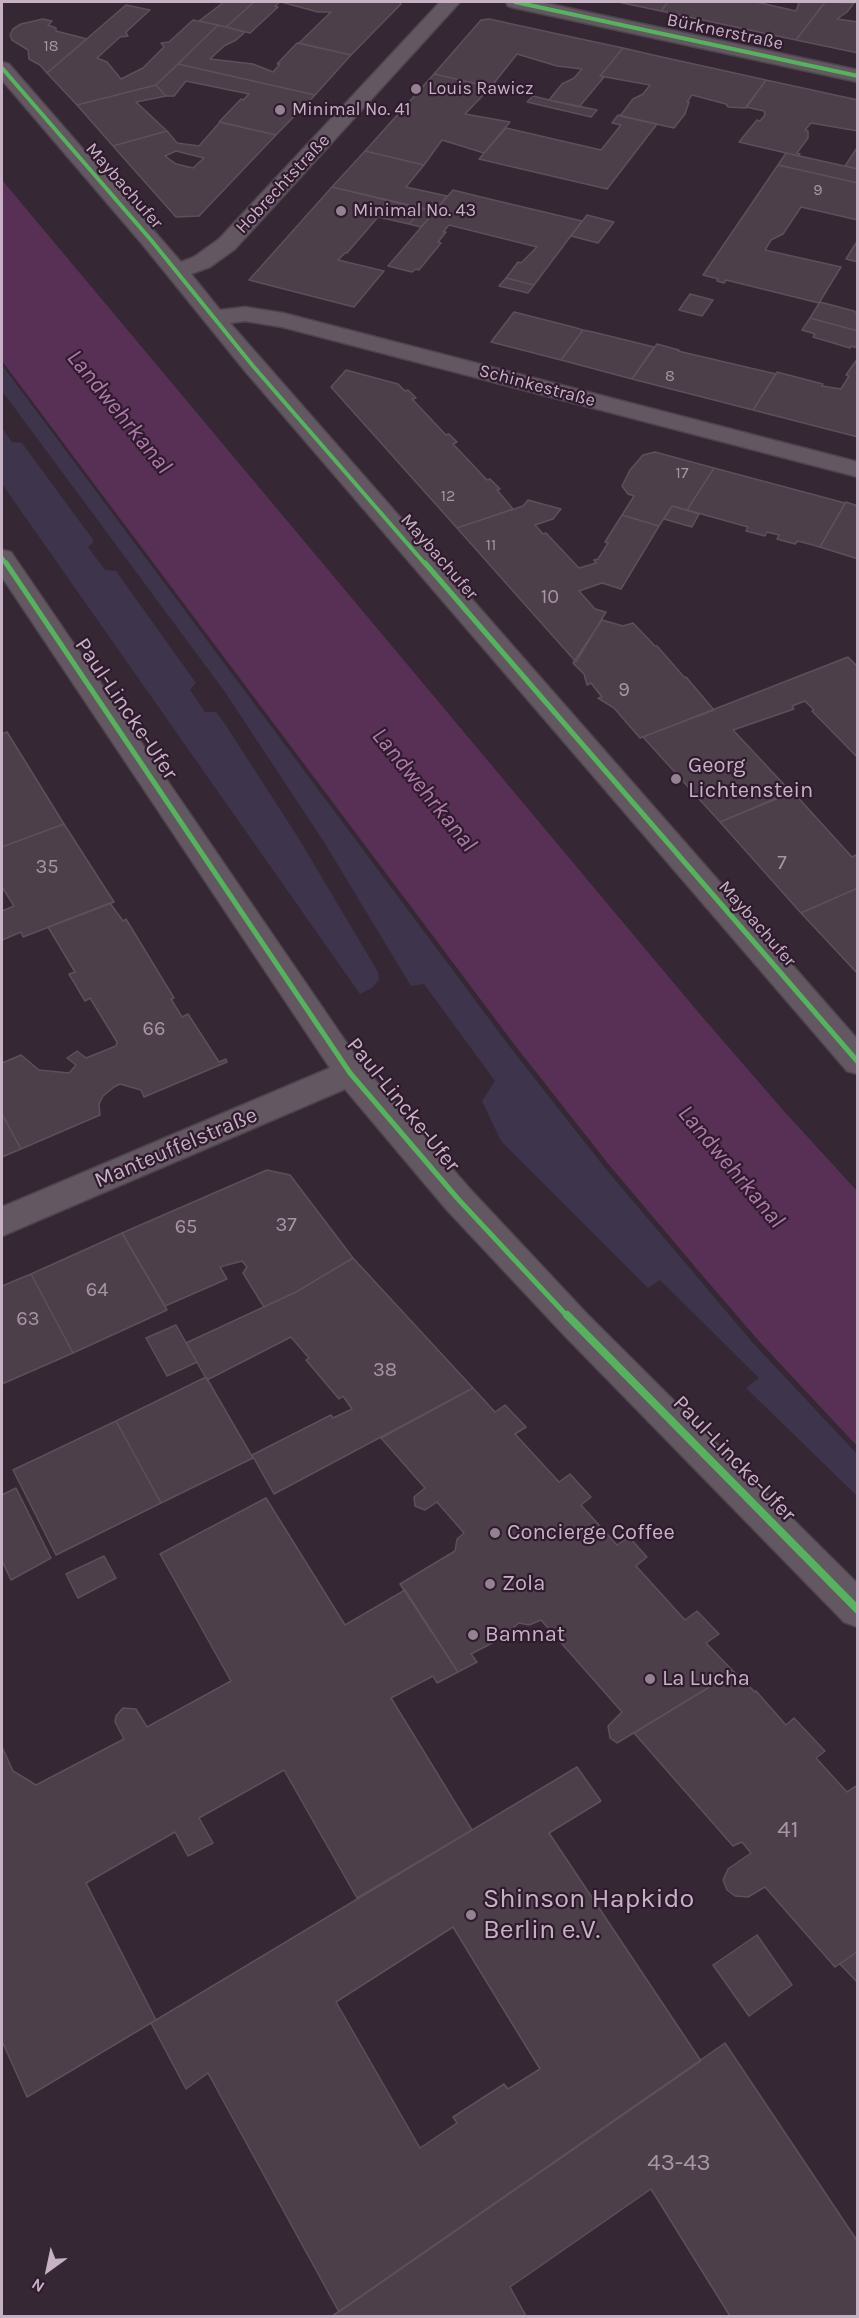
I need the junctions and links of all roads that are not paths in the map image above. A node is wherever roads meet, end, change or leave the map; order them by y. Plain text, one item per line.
1 (450, 2) edge
2 (515, 2) edge
3 (2, 68) edge
4 (858, 76) edge
5 (177, 272) junction
6 (214, 318) junction
7 (858, 471) edge
8 (2, 558) edge
9 (858, 1062) edge
10 (350, 1073) junction
11 (2, 1222) edge
12 (858, 1610) edge

1 - 5 street, Hobrechtstraße
2 - 4 street, Bürknerstraße
3 - 5 street, Maybachufer
5 - 6 street, Maybachufer
6 - 7 street, Schinkestraße
6 - 9 street, Maybachufer
8 - 10 street, Paul-Lincke-Ufer
10 - 11 street, Manteuffelstraße
10 - 12 street, Paul-Lincke-Ufer

